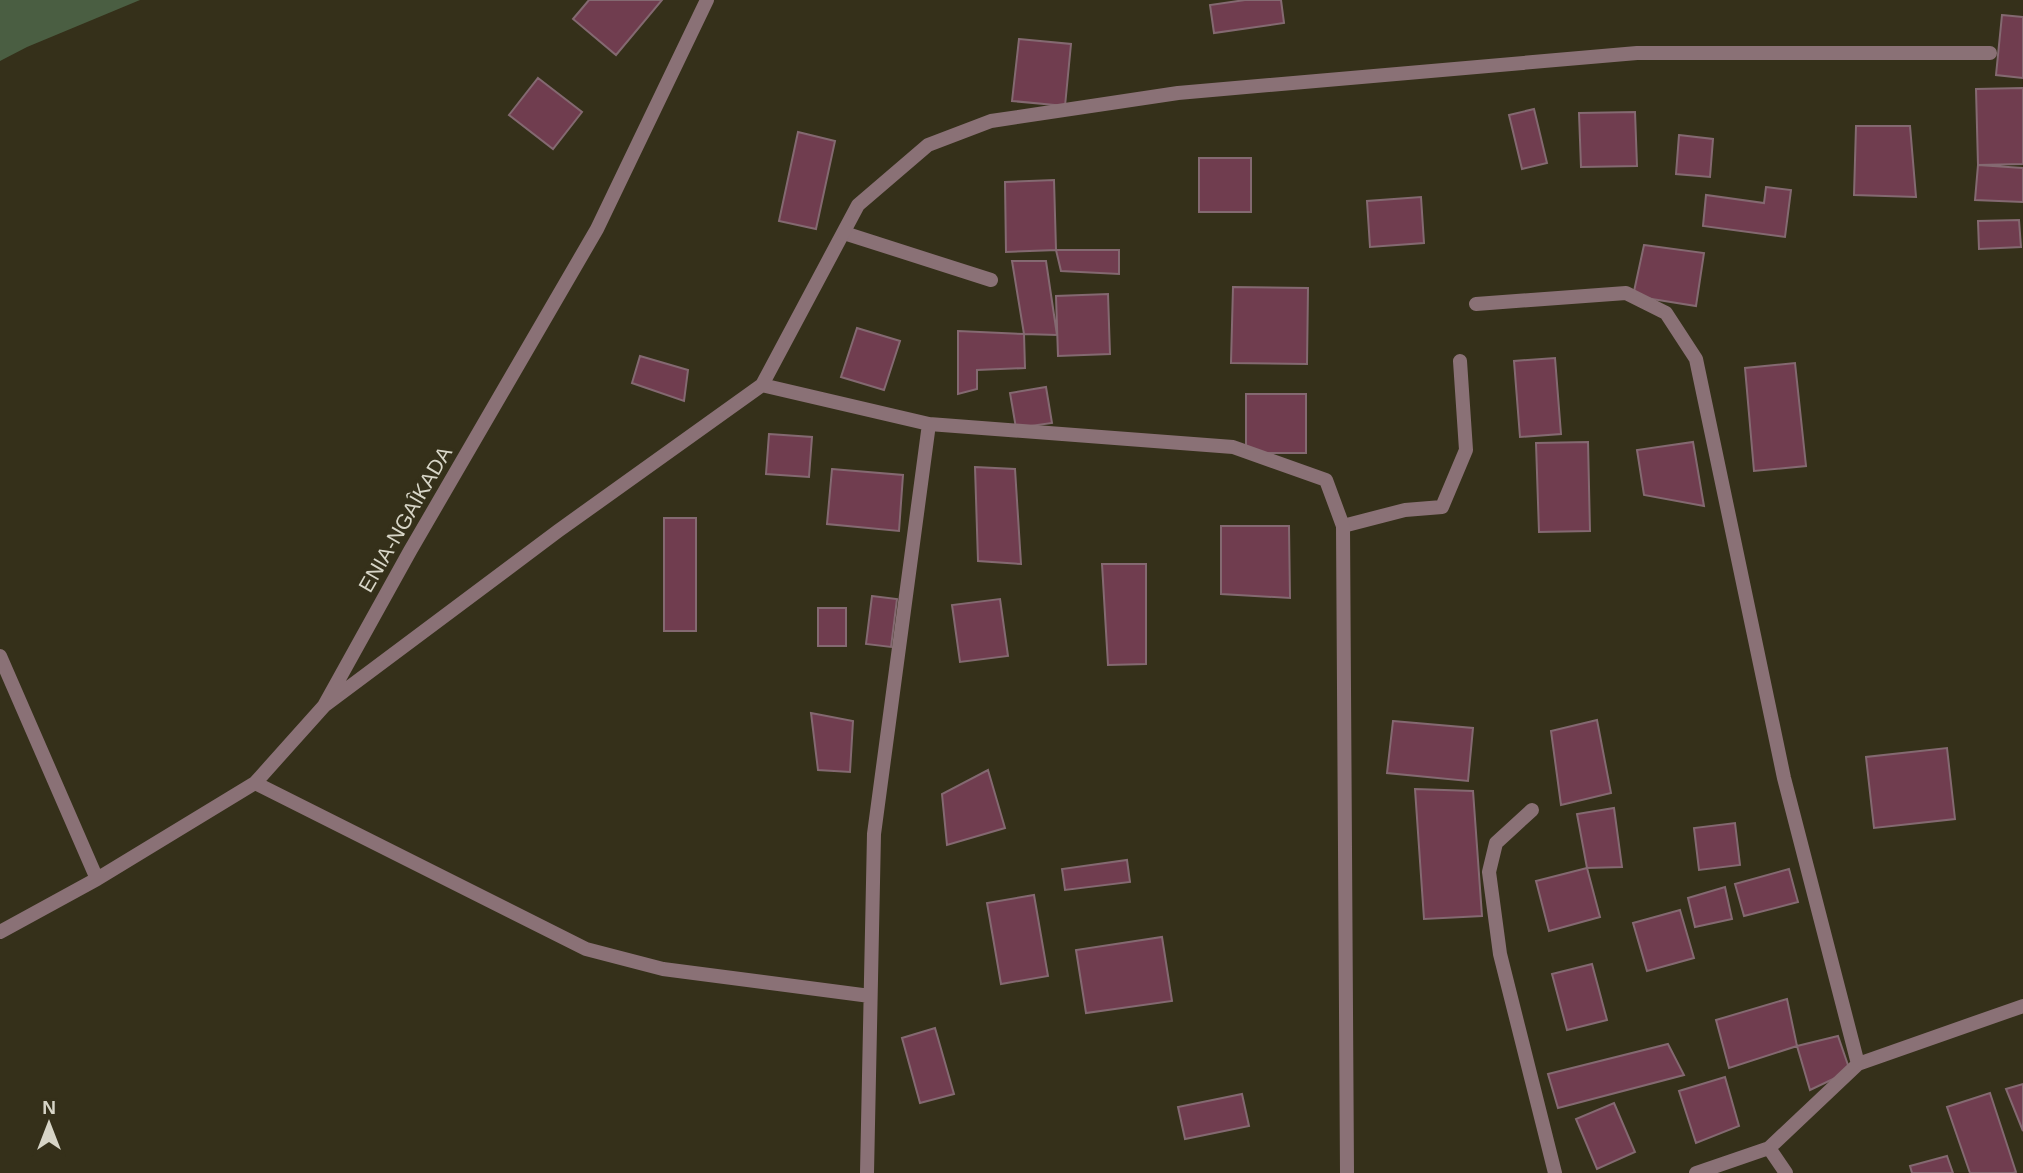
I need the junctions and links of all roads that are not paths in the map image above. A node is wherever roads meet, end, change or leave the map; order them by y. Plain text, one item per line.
1 (707, 0) edge
2 (1990, 53) dead end
3 (844, 233) junction
4 (991, 280) dead end
5 (1476, 304) dead end
6 (1460, 361) dead end
7 (762, 385) junction
8 (929, 424) junction
9 (1343, 526) junction
10 (0, 656) edge
11 (324, 706) junction
12 (255, 783) junction
13 (1532, 810) dead end
14 (97, 879) junction
15 (0, 932) edge
16 (870, 996) junction
17 (2023, 1006) edge
18 (1858, 1064) junction
19 (1769, 1148) junction
20 (867, 1173) edge
21 (1348, 1173) edge
22 (1555, 1173) edge
23 (1696, 1173) edge
24 (1786, 1173) edge

1 - 11 street, ENIA-NGAÎKADA
2 - 3 street
3 - 4 street
3 - 7 street
5 - 18 street
6 - 9 street
7 - 8 street
7 - 11 street
8 - 9 street
8 - 16 street
9 - 21 street
10 - 14 street
11 - 12 street, ENIA-NGAÎKADA
12 - 14 street, ENIA-NGAÎKADA
12 - 16 street
13 - 22 street
14 - 15 street, ENIA-NGAÎKADA
16 - 20 street
17 - 18 street
18 - 19 street
19 - 23 street
19 - 24 street

